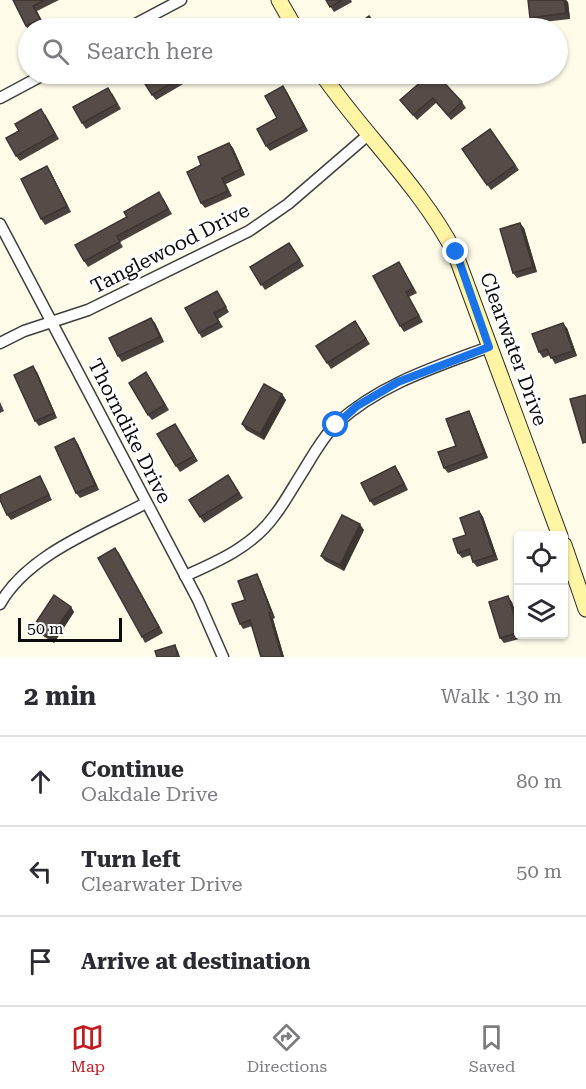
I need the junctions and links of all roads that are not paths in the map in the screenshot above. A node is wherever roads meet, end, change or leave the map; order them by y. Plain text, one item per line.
1 (181, 0) edge
2 (279, 0) edge
3 (147, 18) edge
4 (289, 18) edge
5 (26, 84) edge
6 (330, 84) edge
7 (0, 98) edge
8 (368, 135) junction
9 (0, 224) edge
10 (52, 322) junction
11 (0, 343) edge
12 (489, 347) junction
13 (147, 503) junction
14 (558, 531) edge
15 (568, 557) edge
16 (186, 576) junction
17 (0, 604) edge
18 (586, 609) edge
19 (223, 657) edge

1 - 3 street
2 - 4 street
5 - 7 street
6 - 8 street, Clearwater Drive
8 - 10 street, Tanglewood Drive
8 - 12 street, Clearwater Drive
9 - 10 street, Thorndike Drive
10 - 11 street, Tanglewood Drive
10 - 13 street, Thorndike Drive
12 - 14 street, Clearwater Drive
12 - 16 street
13 - 16 street, Thorndike Drive
13 - 17 street
15 - 18 street
16 - 19 street, Thorndike Drive

